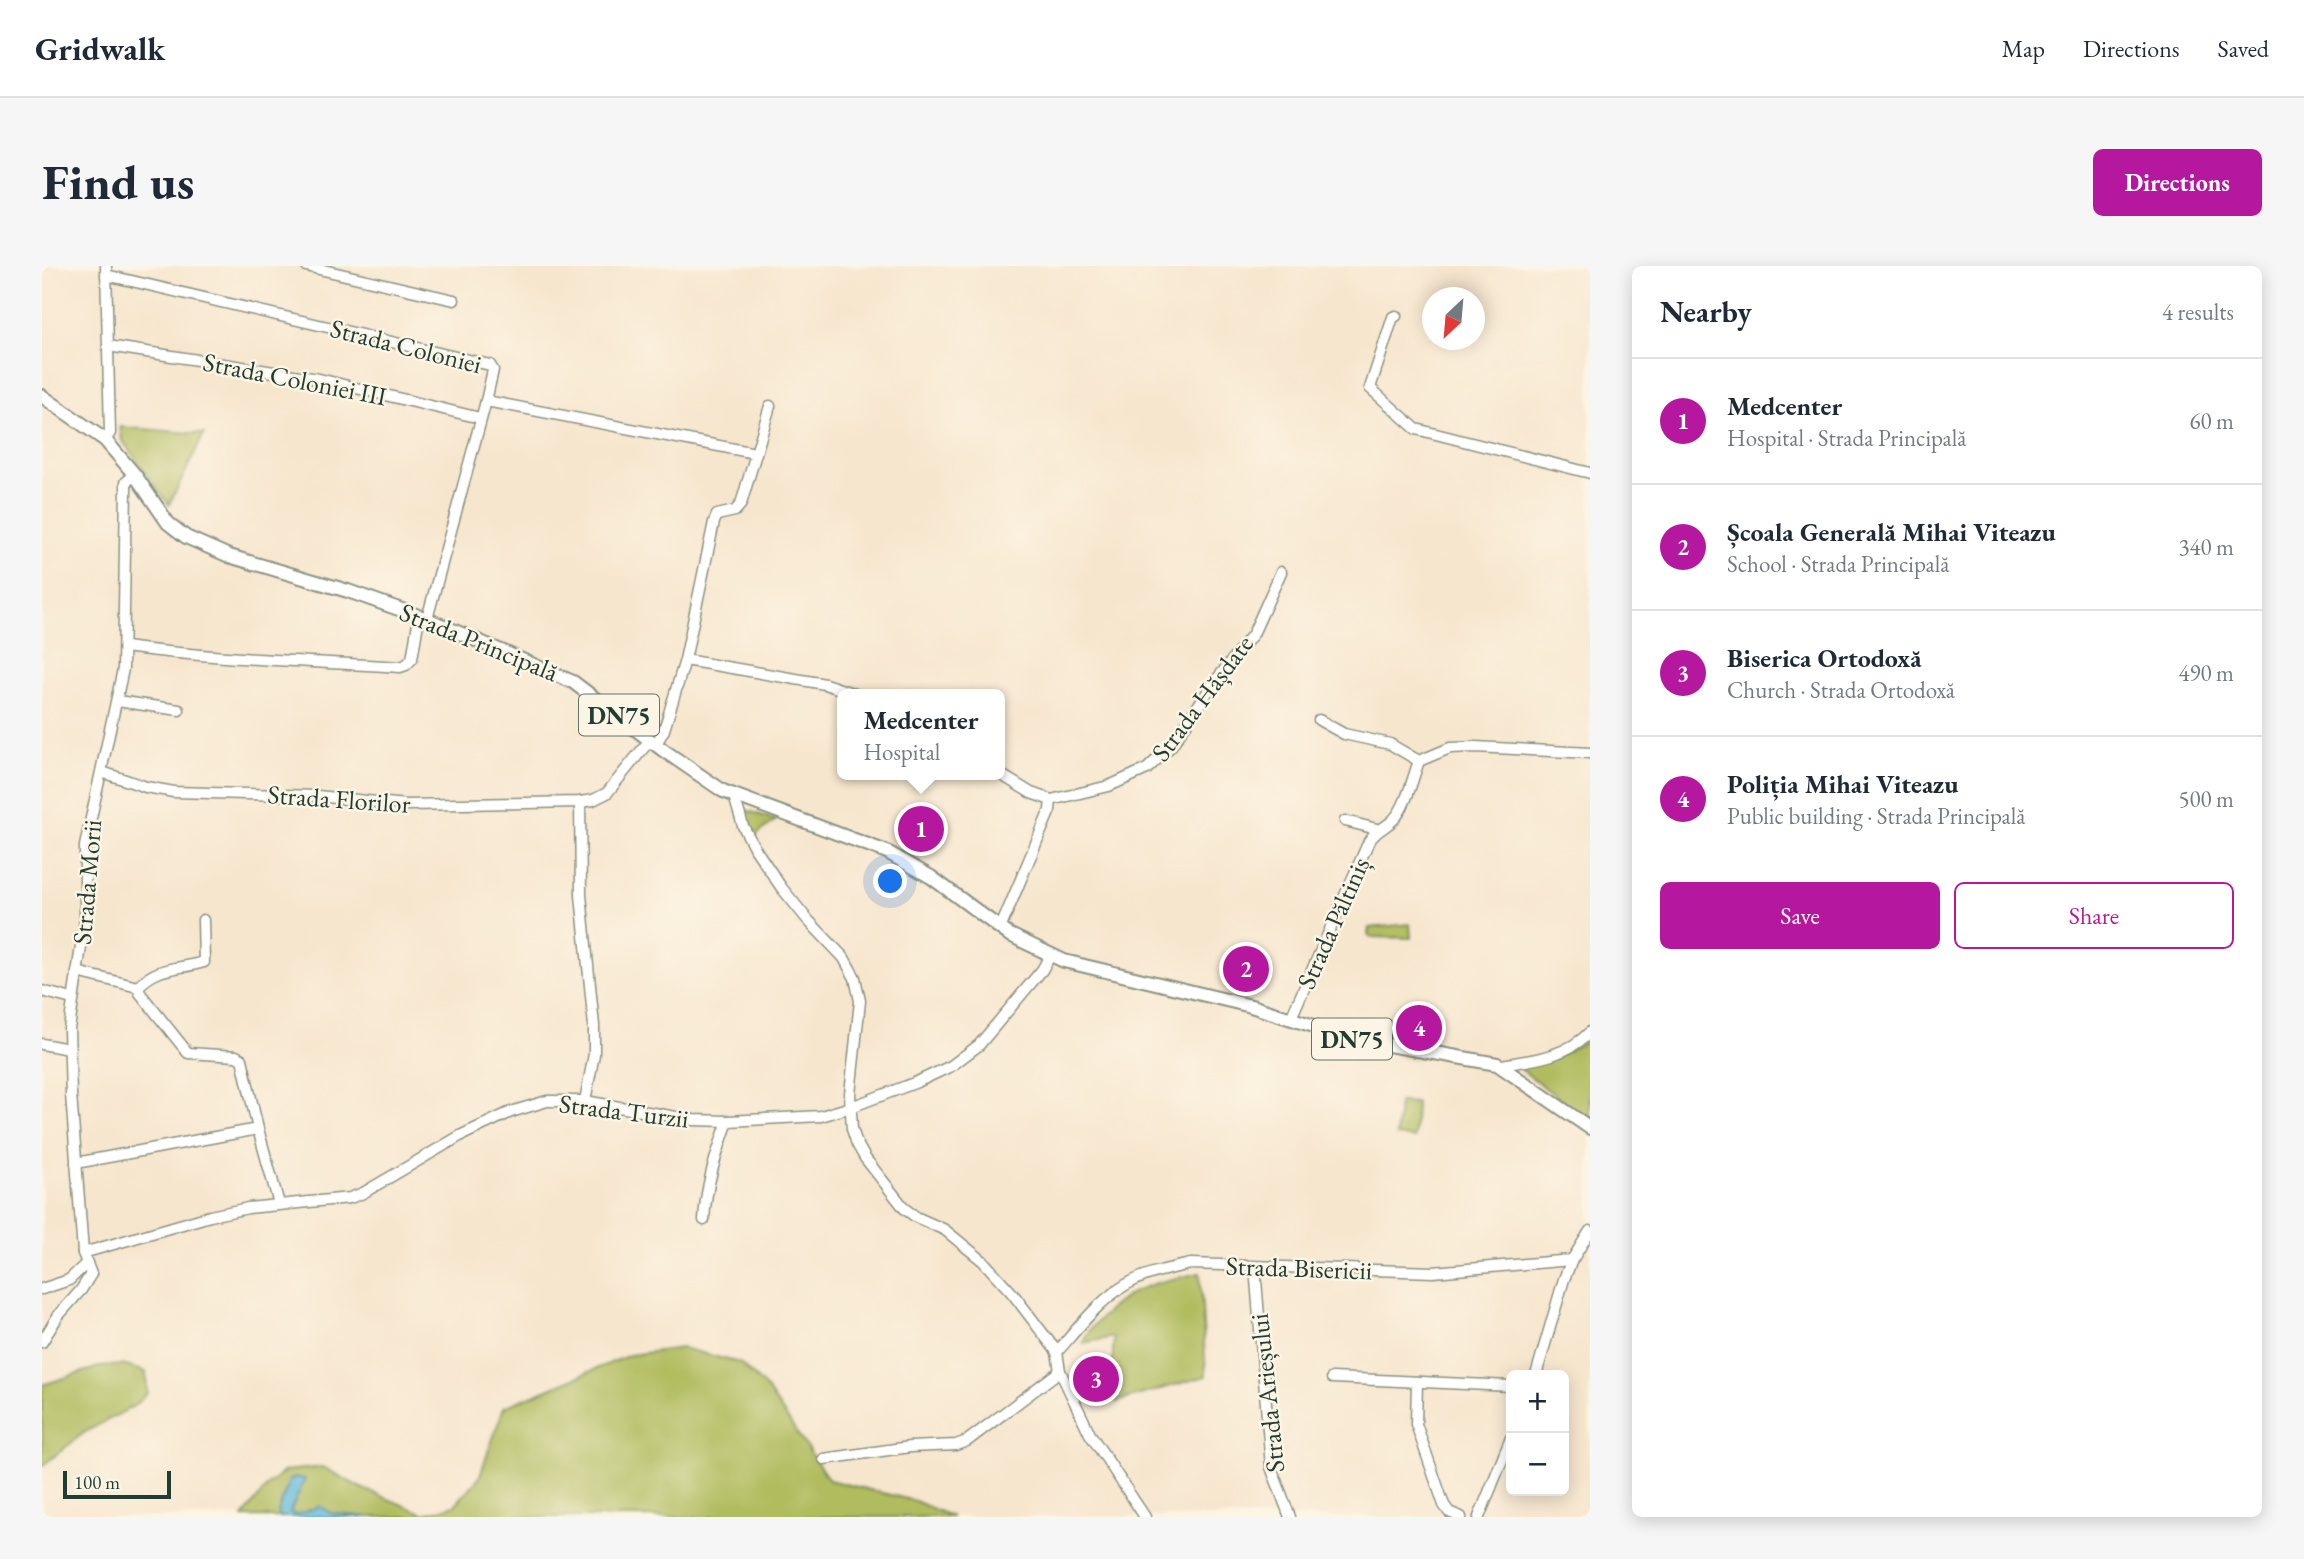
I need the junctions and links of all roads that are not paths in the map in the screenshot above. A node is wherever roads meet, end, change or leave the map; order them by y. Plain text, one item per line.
1 (306, 266) edge
2 (106, 271) edge
3 (454, 300) dead end
4 (1396, 316) dead end
5 (108, 346) junction
6 (42, 396) edge
7 (486, 401) junction
8 (770, 406) dead end
9 (480, 418) junction
10 (105, 440) junction
11 (755, 453) junction
12 (1590, 473) edge
13 (135, 475) junction
14 (1281, 572) dead end
15 (423, 618) junction
16 (124, 646) junction
17 (685, 660) junction
18 (840, 689) edge
19 (117, 701) junction
20 (179, 710) dead end
21 (1319, 720) dead end
22 (653, 742) junction
23 (1590, 753) edge
24 (1419, 761) junction
25 (102, 772) junction
26 (1005, 777) edge
27 (734, 796) junction
28 (1051, 800) junction
29 (580, 802) junction
30 (1345, 821) dead end
31 (1377, 829) junction
32 (203, 920) dead end
33 (1000, 929) junction
34 (1049, 956) junction
35 (77, 972) junction
36 (138, 987) junction
37 (42, 991) edge
38 (72, 999) junction
39 (1291, 1018) junction
40 (1590, 1032) edge
41 (42, 1044) edge
42 (69, 1049) junction
43 (1500, 1065) junction
44 (585, 1101) junction
45 (851, 1107) junction
46 (728, 1121) junction
47 (1590, 1128) edge
48 (258, 1129) junction
49 (76, 1163) junction
50 (279, 1204) junction
51 (704, 1220) dead end
52 (1590, 1231) edge
53 (85, 1258) junction
54 (1572, 1260) junction
55 (1255, 1267) junction
56 (42, 1289) edge
57 (42, 1342) edge
58 (1057, 1352) junction
59 (1537, 1370) edge
60 (1060, 1371) junction
61 (1332, 1378) dead end
62 (1417, 1381) junction
63 (1506, 1386) edge
64 (1506, 1450) edge
65 (824, 1459) dead end
66 (1145, 1517) edge
67 (1290, 1517) edge
68 (1461, 1517) edge
69 (1479, 1517) edge

1 - 3 street
2 - 5 street, Strada Coloniei
2 - 7 street, Strada Coloniei
4 - 12 street
5 - 9 street, Strada Coloniei III
5 - 10 street, Strada Coloniei
6 - 10 main road, Strada Principală / DN75
7 - 9 street, Strada Coloniei
7 - 11 street
8 - 11 street, Strada Florilor
9 - 15 street, Strada Coloniei
10 - 13 main road, Strada Principală / DN75
11 - 17 street, Strada Florilor
13 - 15 main road, Strada Principală / DN75
13 - 16 street, Strada Morii
14 - 28 street, Strada Hășdate
15 - 16 street, Strada Coloniei
15 - 22 main road, Strada Principală / DN75
16 - 19 street, Strada Morii
17 - 18 street
17 - 22 street, Strada Florilor
19 - 20 street
19 - 25 street, Strada Morii
21 - 24 street
22 - 27 main road, Strada Principală / DN75
22 - 29 street, Strada Florilor
23 - 24 street
24 - 31 street, Strada Păltiniș
25 - 29 street, Strada Florilor
25 - 35 street, Strada Morii
26 - 28 street
27 - 33 main road, Strada Principală / DN75
27 - 45 street
28 - 33 street
29 - 44 street
30 - 31 street, Strada Păltiniș
31 - 39 street, Strada Păltiniș
32 - 36 street
33 - 34 main road, Strada Principală / DN75
34 - 39 main road, Strada Principală / DN75
34 - 45 street, Strada Turzii
35 - 36 street
35 - 38 street, Strada Morii
36 - 48 street
37 - 38 street
38 - 42 street, Strada Morii
39 - 43 main road, Strada Principală / DN75
40 - 43 street
41 - 42 street
42 - 49 street, Strada Morii
43 - 47 main road, Strada Principală / DN75
44 - 46 street, Strada Turzii
44 - 50 street, Strada Turzii
45 - 46 street, Strada Turzii
45 - 58 street
46 - 51 street
48 - 49 street
48 - 50 street
49 - 53 street, Strada Morii
50 - 53 street, Strada Turzii
52 - 54 street
53 - 56 street
53 - 57 street, Strada Morii
54 - 55 street, Strada Bisericii
54 - 59 street
55 - 58 street, Strada Bisericii
55 - 67 street, Strada Arieșului
58 - 60 street
60 - 65 street
60 - 66 street
61 - 62 street
62 - 63 street
62 - 68 street
64 - 69 street

